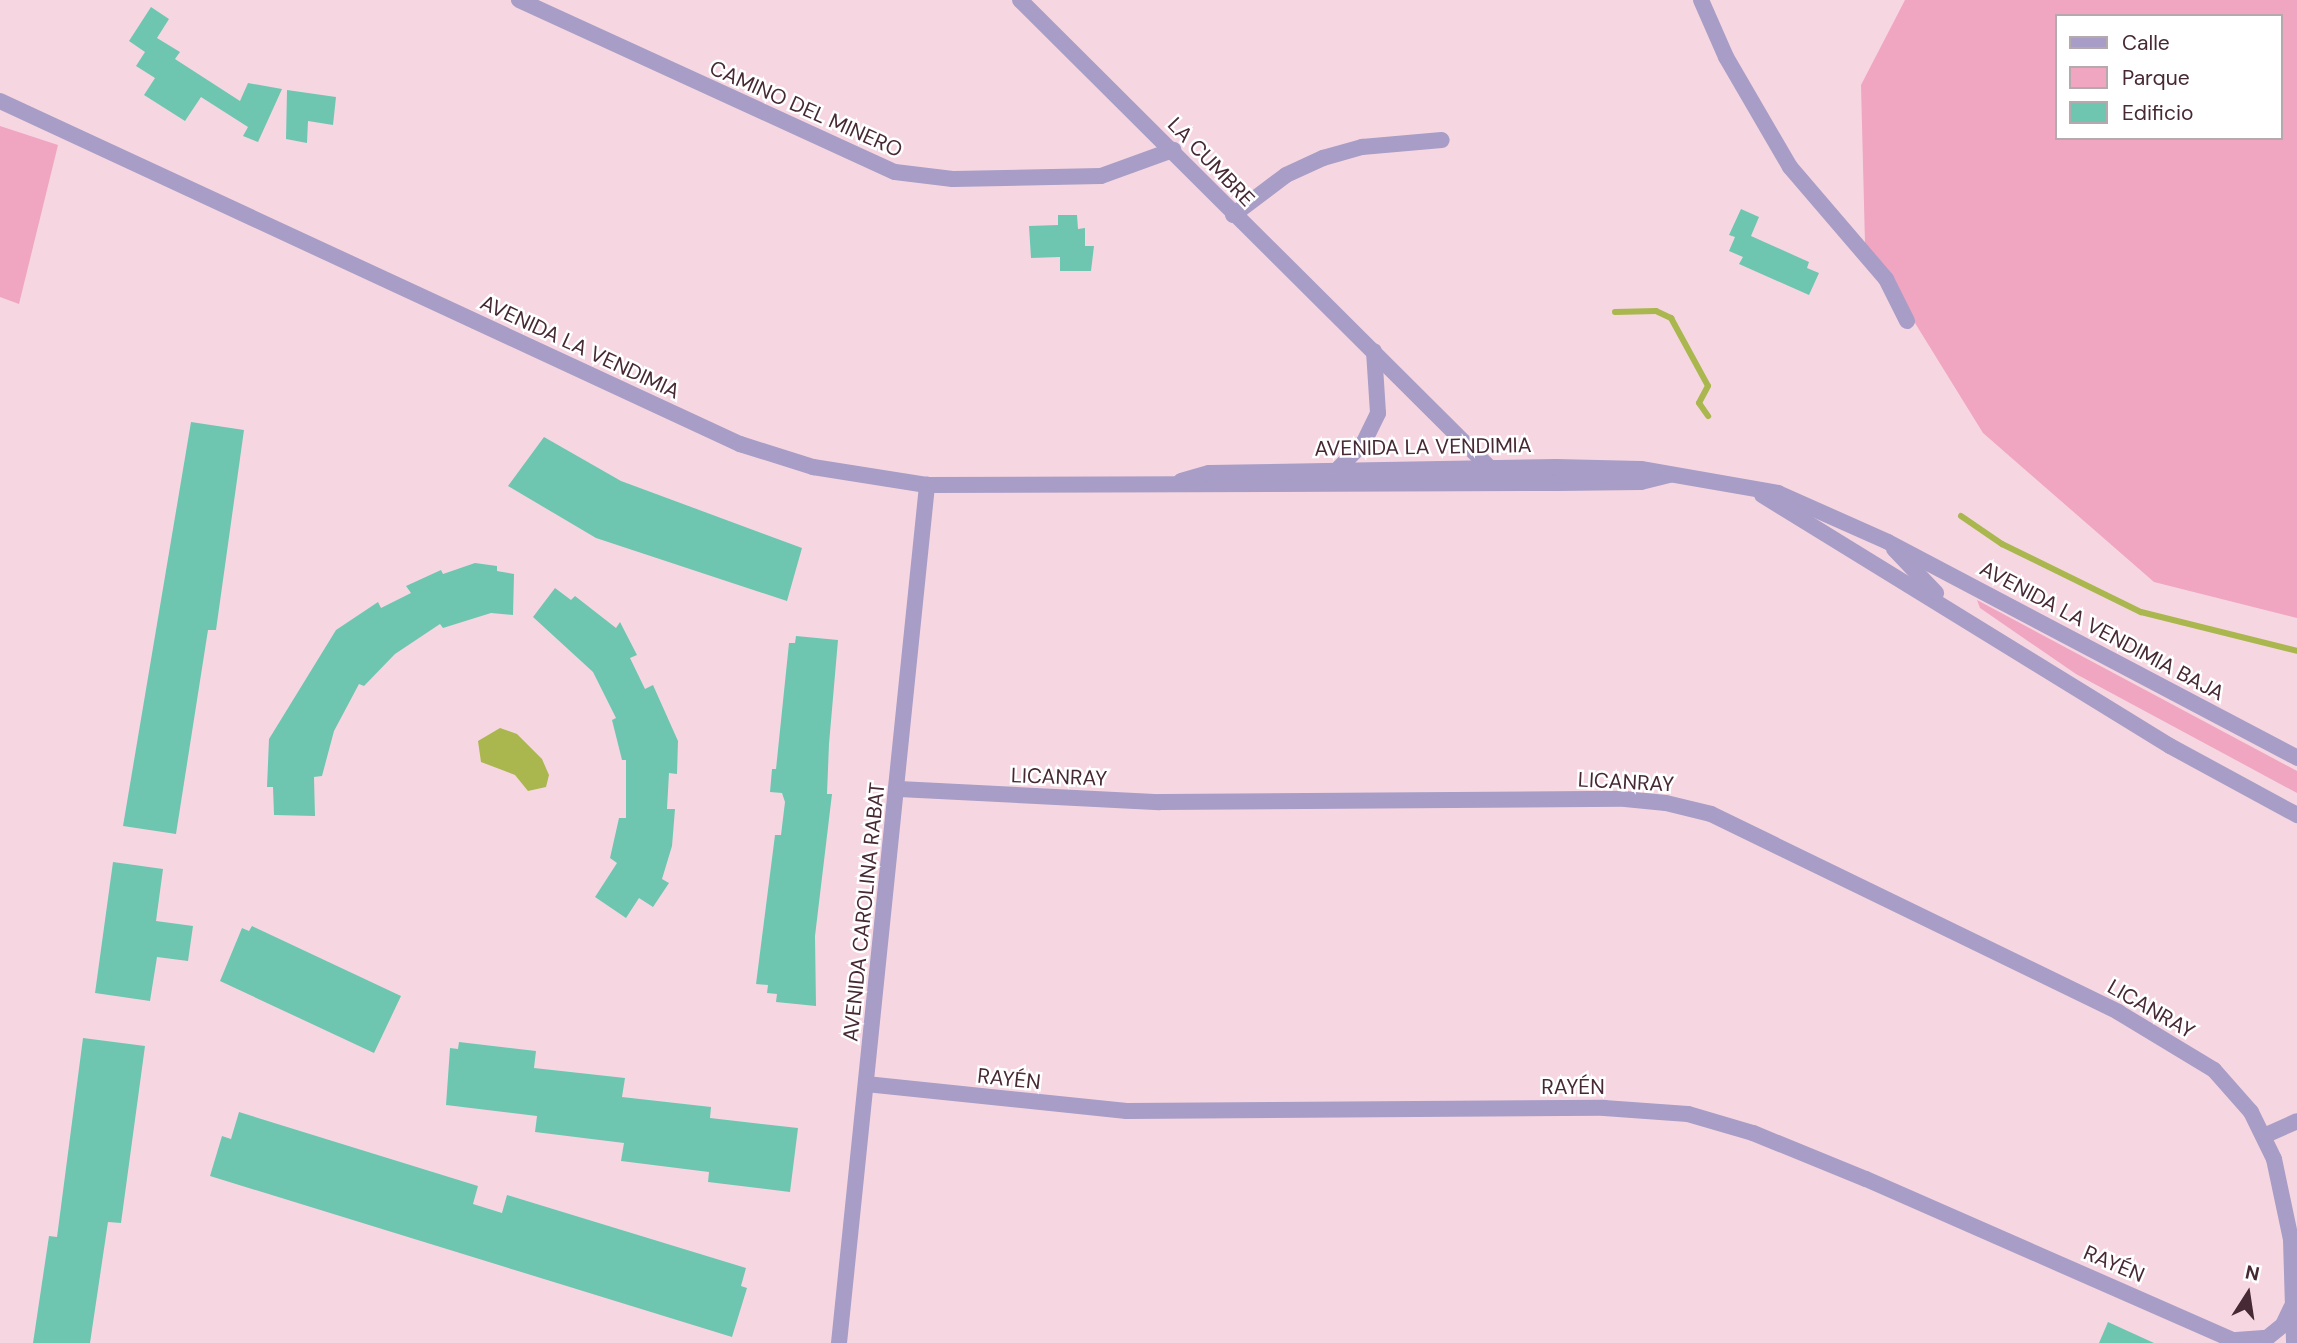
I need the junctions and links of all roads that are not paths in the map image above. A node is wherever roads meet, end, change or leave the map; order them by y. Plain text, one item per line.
1 (519, 0) edge
2 (1020, 0) edge
3 (1701, 0) edge
4 (0, 101) edge
5 (1443, 140) dead end
6 (1173, 150) junction
7 (1233, 215) junction
8 (1907, 321) dead end
9 (1374, 351) junction
10 (1489, 467) junction
11 (1339, 468) junction
12 (1670, 475) junction
13 (1178, 482) junction
14 (1505, 483) junction
15 (927, 485) junction
16 (1745, 485) junction
17 (1888, 542) junction
18 (1960, 617) junction
19 (2297, 758) edge
20 (899, 789) junction
21 (2297, 815) edge
22 (866, 1084) junction
23 (2297, 1121) edge
24 (2266, 1135) junction
25 (2292, 1306) junction
26 (2238, 1342) edge
27 (839, 1343) edge
28 (2294, 1343) edge

1 - 6 street, CAMINO DEL MINERO
2 - 6 street, LA CUMBRE
3 - 8 street
4 - 15 street, AVENIDA LA VENDIMIA
5 - 7 street
6 - 7 street, LA CUMBRE
7 - 9 street, LA CUMBRE
9 - 10 street, LA CUMBRE
9 - 11 street
10 - 11 street, AVENIDA LA VENDIMIA
10 - 12 street, AVENIDA LA VENDIMIA
10 - 14 street, LA CUMBRE
11 - 13 street, AVENIDA LA VENDIMIA
12 - 14 street, AVENIDA LA VENDIMIA
12 - 16 street, AVENIDA LA VENDIMIA
13 - 14 street, AVENIDA LA VENDIMIA
13 - 15 street, AVENIDA LA VENDIMIA
15 - 20 street, AVENIDA CAROLINA RABAT
16 - 17 street, AVENIDA LA VENDIMIA BAJA
16 - 18 street, AVENIDA LA VENDIMIA BAJA
17 - 18 street, AVENIDA LA VENDIMIA BAJA
17 - 19 street, AVENIDA LA VENDIMIA BAJA
18 - 21 street, AVENIDA LA VENDIMIA BAJA
20 - 22 street, AVENIDA CAROLINA RABAT
20 - 24 street, LICANRAY
22 - 26 street, RAYÉN
22 - 27 street, AVENIDA CAROLINA RABAT
23 - 24 street
24 - 25 street
25 - 26 street, RAYÉN
25 - 28 street

